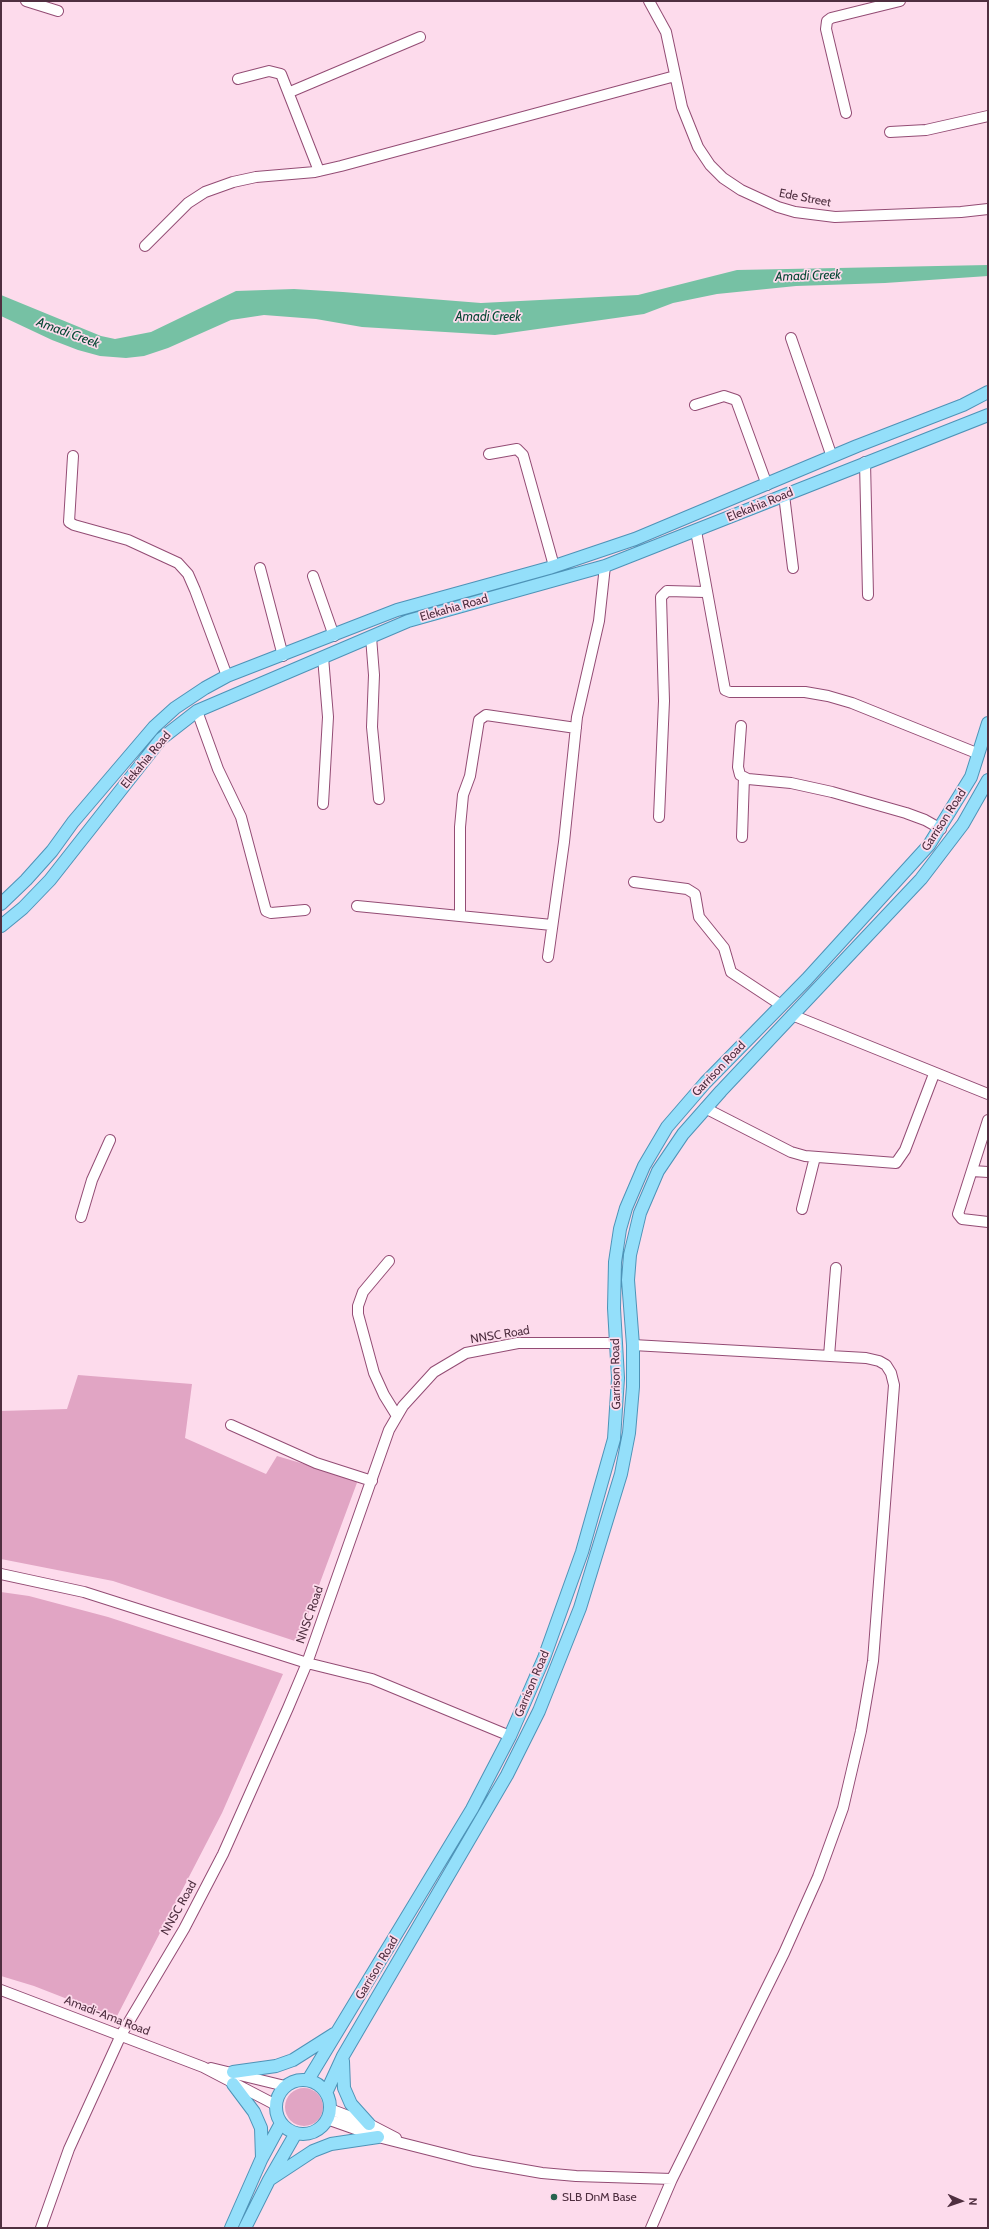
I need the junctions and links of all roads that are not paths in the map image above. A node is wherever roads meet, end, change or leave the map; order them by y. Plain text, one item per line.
1 (26, 1) edge
2 (649, 1) edge
3 (900, 1) edge
4 (58, 11) dead end
5 (420, 37) dead end
6 (675, 76) junction
7 (238, 79) dead end
8 (290, 92) junction
9 (846, 113) dead end
10 (988, 116) edge
11 (890, 132) dead end
12 (320, 171) junction
13 (988, 209) edge
14 (145, 246) dead end
15 (791, 338) dead end
16 (988, 392) edge
17 (695, 405) dead end
18 (988, 414) edge
19 (489, 454) dead end
20 (73, 456) dead end
21 (832, 457) junction
22 (865, 462) junction
23 (767, 485) junction
24 (784, 495) junction
25 (696, 531) junction
26 (554, 566) junction
27 (605, 566) junction
28 (260, 568) dead end
29 (793, 568) dead end
30 (313, 576) dead end
31 (705, 592) junction
32 (868, 595) dead end
33 (334, 636) junction
34 (371, 637) junction
35 (283, 656) junction
36 (323, 657) junction
37 (227, 676) junction
38 (197, 712) junction
39 (988, 723) edge
40 (741, 726) dead end
41 (576, 728) junction
42 (978, 754) junction
43 (744, 777) junction
44 (988, 780) edge
45 (984, 796) edge
46 (379, 799) dead end
47 (323, 804) dead end
48 (658, 817) dead end
49 (941, 829) junction
50 (742, 837) dead end
51 (634, 882) dead end
52 (1, 904) edge
53 (357, 906) dead end
54 (305, 910) dead end
55 (460, 915) junction
56 (552, 925) junction
57 (1, 926) edge
58 (548, 957) dead end
59 (781, 1005) junction
60 (792, 1015) junction
61 (934, 1074) junction
62 (988, 1094) edge
63 (705, 1108) junction
64 (988, 1120) edge
65 (110, 1140) dead end
66 (815, 1156) junction
67 (972, 1171) junction
68 (988, 1172) edge
69 (802, 1209) dead end
70 (80, 1216) dead end
71 (988, 1222) edge
72 (389, 1261) dead end
73 (836, 1268) dead end
74 (616, 1343) junction
75 (632, 1344) junction
76 (829, 1356) junction
77 (397, 1416) junction
78 (231, 1425) dead end
79 (372, 1481) junction
80 (1, 1574) edge
81 (307, 1663) junction
82 (510, 1736) junction
83 (1, 1990) edge
84 (338, 2031) junction
85 (121, 2035) junction
86 (343, 2056) junction
87 (233, 2078) junction
88 (308, 2080) junction
89 (285, 2086) junction
90 (326, 2093) junction
91 (276, 2105) junction
92 (328, 2114) junction
93 (281, 2123) junction
94 (369, 2124) junction
95 (296, 2133) junction
96 (378, 2137) junction
97 (405, 2142) junction
98 (262, 2160) junction
99 (672, 2179) junction
100 (268, 2180) junction
101 (41, 2228) edge
102 (231, 2228) edge
103 (245, 2228) edge
104 (651, 2228) edge

1 - 4 street
2 - 6 street, Ede Street
3 - 9 street
5 - 8 street
6 - 12 street
6 - 13 street, Ede Street
7 - 8 street
8 - 12 street
10 - 11 street
12 - 14 street
15 - 21 street
16 - 21 main road, Elekahia Road
17 - 23 street
18 - 22 main road, Elekahia Road
19 - 26 street
20 - 37 street
21 - 23 main road, Elekahia Road
22 - 24 main road, Elekahia Road
22 - 32 street
23 - 26 main road, Elekahia Road
24 - 25 main road, Elekahia Road
24 - 29 street
25 - 27 main road, Elekahia Road
25 - 31 street
26 - 33 main road, Elekahia Road
27 - 34 main road, Elekahia Road
27 - 41 street
28 - 35 street
30 - 33 street
31 - 42 street
31 - 48 street
33 - 35 main road, Elekahia Road
34 - 36 main road, Elekahia Road
34 - 46 street
35 - 37 main road, Elekahia Road
36 - 38 main road, Elekahia Road
36 - 47 street
37 - 52 main road, Elekahia Road
38 - 54 street
38 - 57 main road, Elekahia Road
39 - 42 main road, Garrison Road
40 - 43 street
41 - 55 street
41 - 56 street
42 - 49 main road, Garrison Road
43 - 49 street
43 - 50 street
44 - 45 main road, Garrison Road
45 - 60 main road, Garrison Road
49 - 59 main road, Garrison Road
51 - 59 street
53 - 55 street
55 - 56 street
56 - 58 street
59 - 74 main road, Garrison Road
60 - 61 street
60 - 63 main road, Garrison Road
61 - 62 street
61 - 66 street
63 - 66 street
63 - 75 main road, Garrison Road
64 - 67 street
65 - 70 street
66 - 69 street
67 - 68 street
67 - 71 street
72 - 77 street
73 - 76 street
74 - 77 street, NNSC Road
74 - 82 main road, Garrison Road
75 - 76 street
75 - 86 main road, Garrison Road
76 - 99 street
77 - 79 street, NNSC Road
78 - 79 street
79 - 81 street, NNSC Road
80 - 81 street
81 - 82 street
81 - 85 street, NNSC Road
82 - 84 main road, Garrison Road
83 - 85 street, Amadi-Ama Road
84 - 87 main road
84 - 88 main road, Garrison Road
85 - 87 street, Amadi-Ama Road
85 - 101 street, NNSC Road
86 - 90 main road, Garrison Road
86 - 94 main road
87 - 89 street, Amadi-Ama Road
87 - 91 street, Amadi-Ama Road
87 - 98 main road
88 - 89 main road
88 - 90 main road
89 - 91 main road
90 - 92 main road
91 - 93 main road
92 - 94 street
92 - 95 main road
92 - 96 street
93 - 95 main road
93 - 98 main road
94 - 97 street
95 - 100 main road
96 - 97 street
96 - 100 main road
97 - 99 street
98 - 102 main road
99 - 104 street
100 - 103 main road

